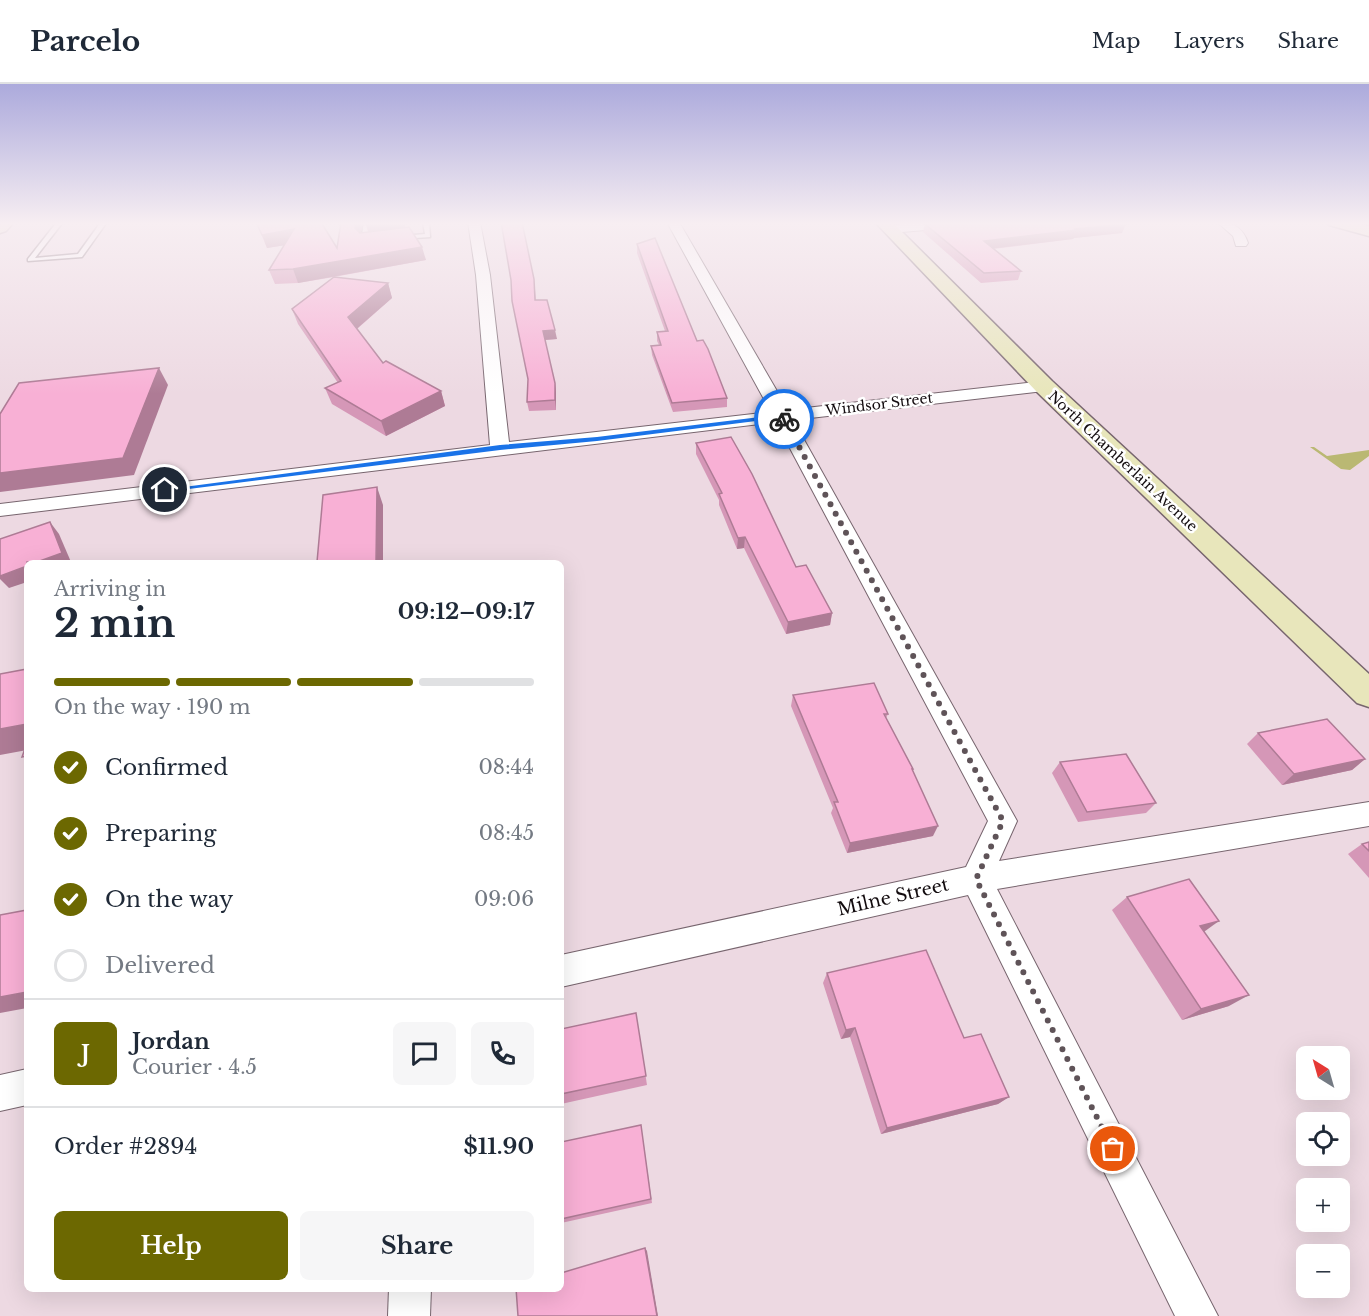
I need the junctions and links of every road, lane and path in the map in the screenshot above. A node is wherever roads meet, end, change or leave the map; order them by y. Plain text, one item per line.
1 (483, 279) edge
2 (705, 279) edge
3 (939, 279) edge
4 (1044, 386) junction
5 (782, 416) junction
6 (500, 448) junction
7 (0, 510) edge
8 (1369, 694) edge
9 (1369, 814) edge
10 (976, 879) junction
11 (564, 970) edge
12 (24, 1088) edge
13 (0, 1093) edge
14 (410, 1292) edge
15 (409, 1316) edge
16 (1197, 1316) edge

1 - 6 street
2 - 5 street
3 - 4 street, North Chamberlain Avenue
4 - 5 street, Windsor Street
4 - 8 street, North Chamberlain Avenue
5 - 6 street, Windsor Street
5 - 10 street
6 - 7 street, Windsor Street
9 - 10 street, Milne Street
10 - 11 street, Milne Street
10 - 16 street
12 - 13 street
14 - 15 street

